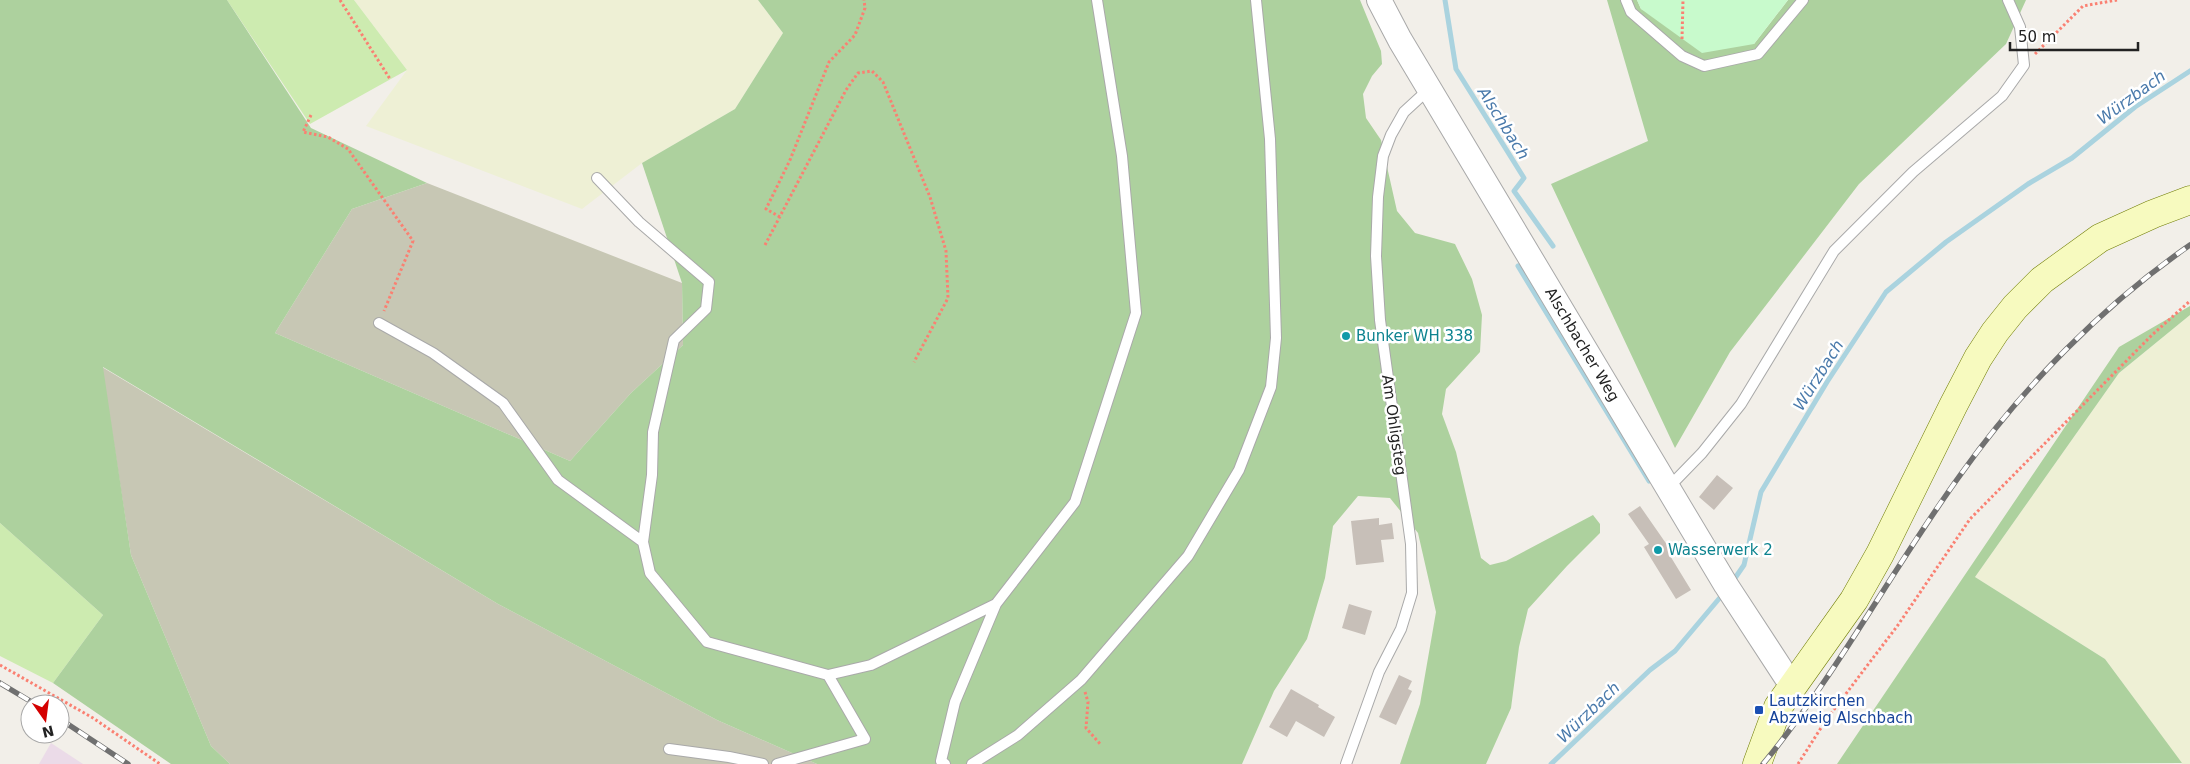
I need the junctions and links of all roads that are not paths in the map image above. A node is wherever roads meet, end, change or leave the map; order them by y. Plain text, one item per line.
1 (1096, 0) edge
2 (1256, 0) edge
3 (1379, 0) edge
4 (1626, 0) edge
5 (1803, 0) edge
6 (2008, 0) edge
7 (1430, 89) junction
8 (597, 178) dead end
9 (2190, 200) edge
10 (379, 323) road end
11 (1668, 488) junction
12 (643, 542) junction
13 (996, 604) junction
14 (828, 675) junction
15 (1792, 686) junction
16 (669, 749) dead end
17 (763, 764) edge
18 (777, 764) edge
19 (945, 764) edge
20 (972, 764) edge
21 (1346, 764) edge
22 (1756, 764) edge

1 - 13 lane
2 - 20 lane
3 - 7 street, Alschbacher Weg
4 - 5 lane
6 - 11 lane
7 - 11 street, Alschbacher Weg
7 - 21 lane, Am Ohligsteg
8 - 12 lane
9 - 15 main road
10 - 12 lane
11 - 15 street, Alschbacher Weg
12 - 14 lane
13 - 14 lane
13 - 19 lane
14 - 18 lane
15 - 22 main road
16 - 17 lane

